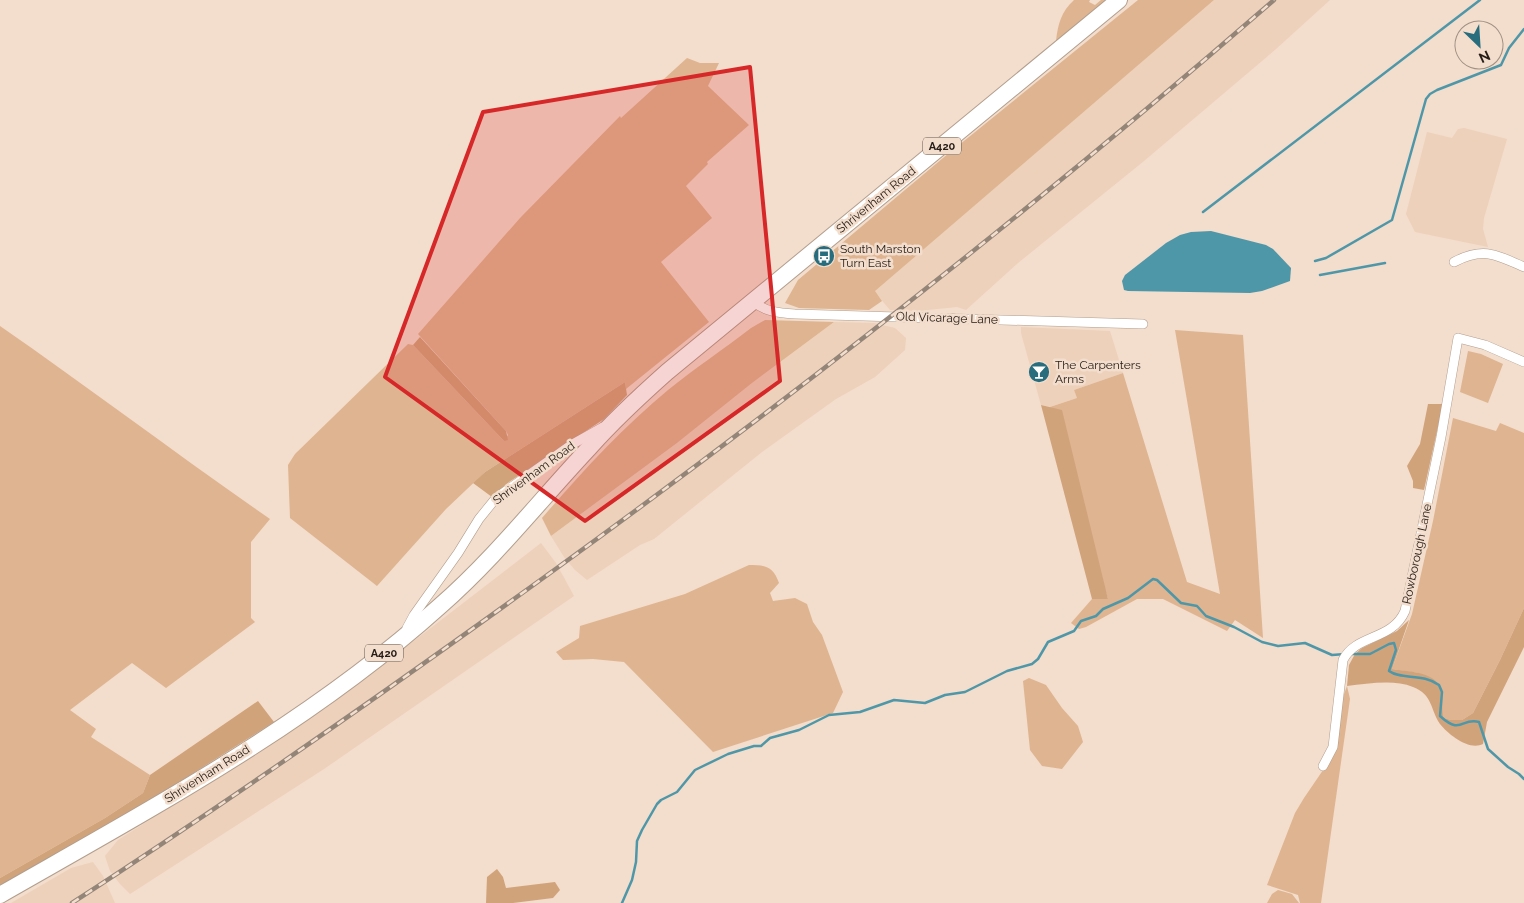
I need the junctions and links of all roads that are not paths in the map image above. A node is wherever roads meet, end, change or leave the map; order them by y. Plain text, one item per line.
1 (1119, 0) edge
2 (1454, 262) dead end
3 (1524, 267) edge
4 (754, 302) junction
5 (1143, 324) dead end
6 (1524, 362) edge
7 (612, 423) junction
8 (403, 638) junction
9 (1323, 766) dead end
10 (0, 895) edge

1 - 4 highway, Shrivenham Road / A420
2 - 3 street
4 - 5 street, Old Vicarage Lane
4 - 7 highway, Shrivenham Road / A420
6 - 9 street, Rowborough Lane
7 - 8 highway, Shrivenham Road / A420
7 - 8 street, Shrivenham Road
8 - 10 highway, Shrivenham Road / A420

